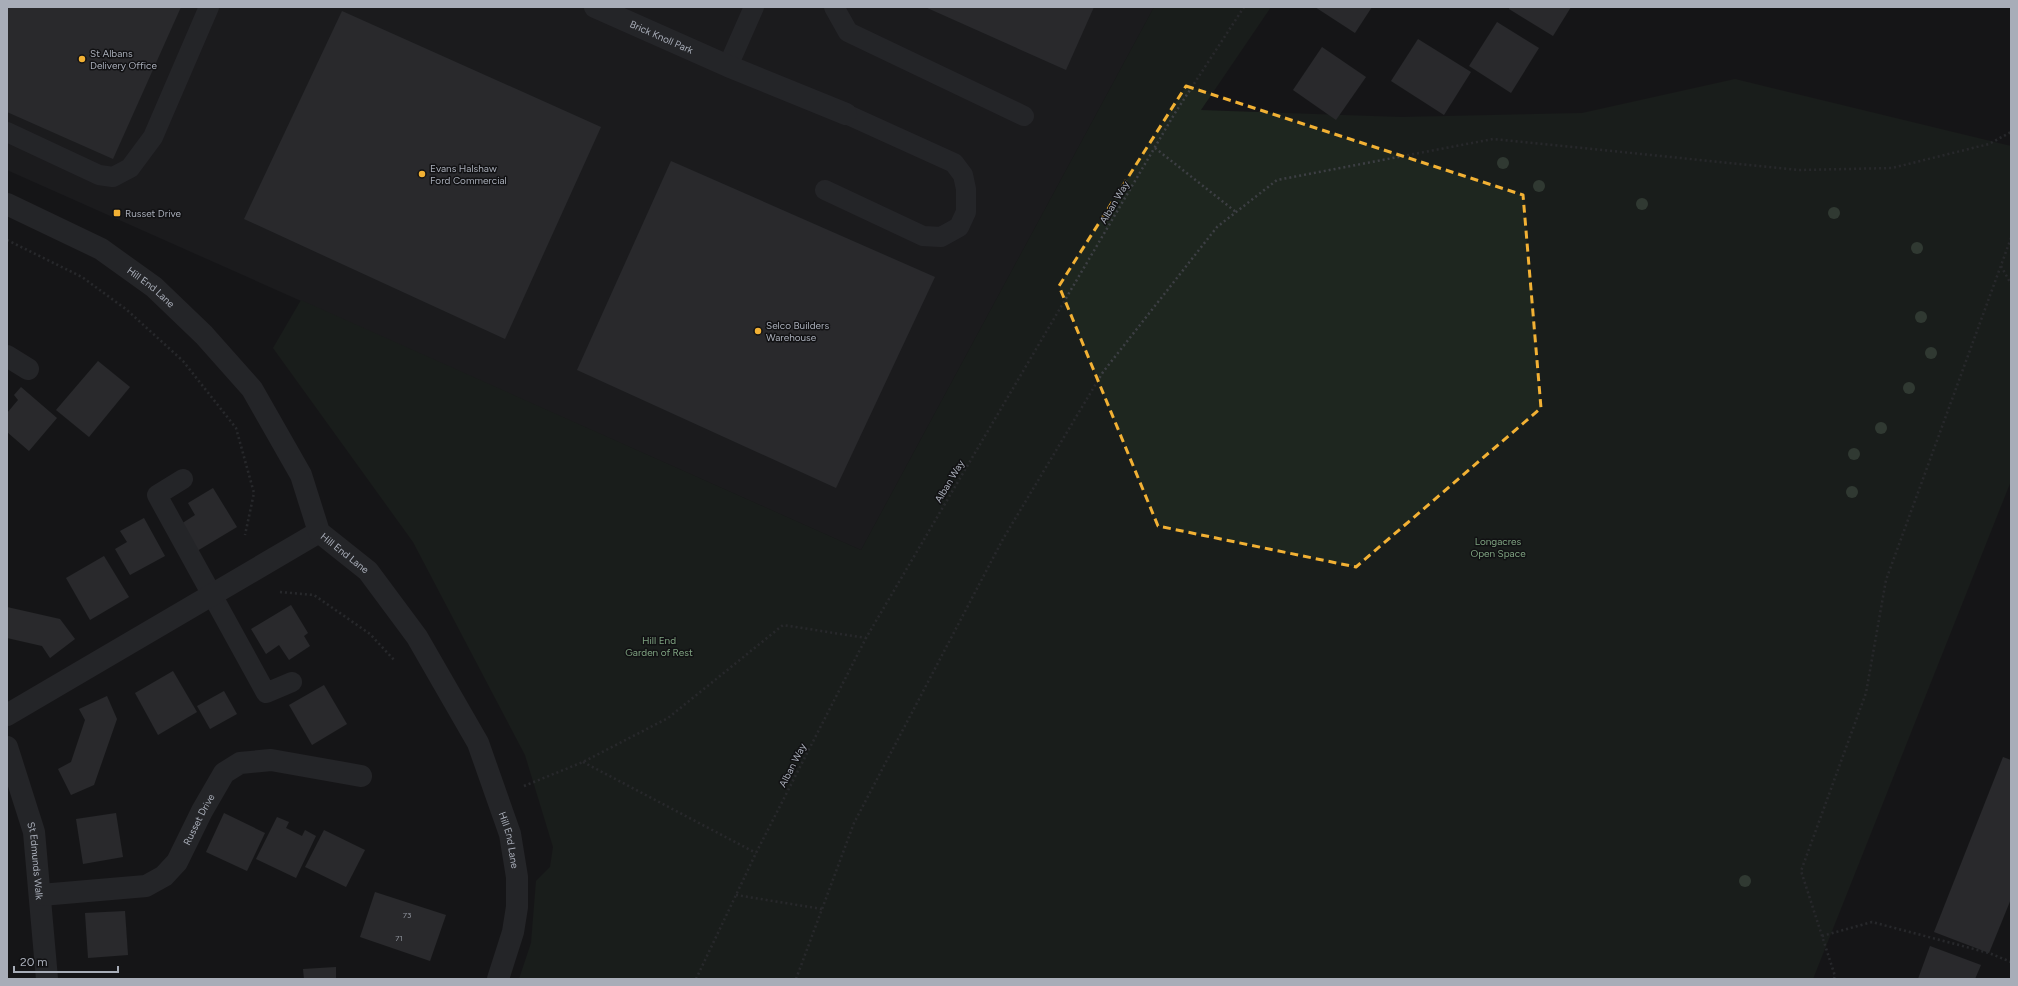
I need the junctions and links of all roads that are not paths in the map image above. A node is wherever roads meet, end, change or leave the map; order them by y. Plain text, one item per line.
1 (209, 7) edge
2 (595, 7) edge
3 (754, 7) edge
4 (834, 7) edge
5 (728, 66) junction
6 (846, 114) joint
7 (1024, 116) dead end
8 (7, 132) edge
9 (825, 190) dead end
10 (7, 204) edge
11 (7, 356) edge
12 (28, 369) dead end
13 (183, 479) dead end
14 (319, 532) junction
15 (212, 596) junction
16 (292, 682) dead end
17 (7, 715) edge
18 (7, 747) edge
19 (361, 776) dead end
20 (41, 895) junction
21 (47, 979) edge
22 (498, 979) edge

1 - 8 lane
2 - 5 street, Brick Knoll Park
3 - 5 lane
4 - 7 lane
5 - 6 street, Brick Knoll Park
6 - 9 lane
10 - 14 street, Hill End Lane
11 - 12 street
13 - 15 lane
14 - 15 street
14 - 22 street, Hill End Lane
15 - 16 lane
15 - 17 street
18 - 20 street, St Edmunds Walk
19 - 20 street, Russet Drive
20 - 21 street, St Edmunds Walk

